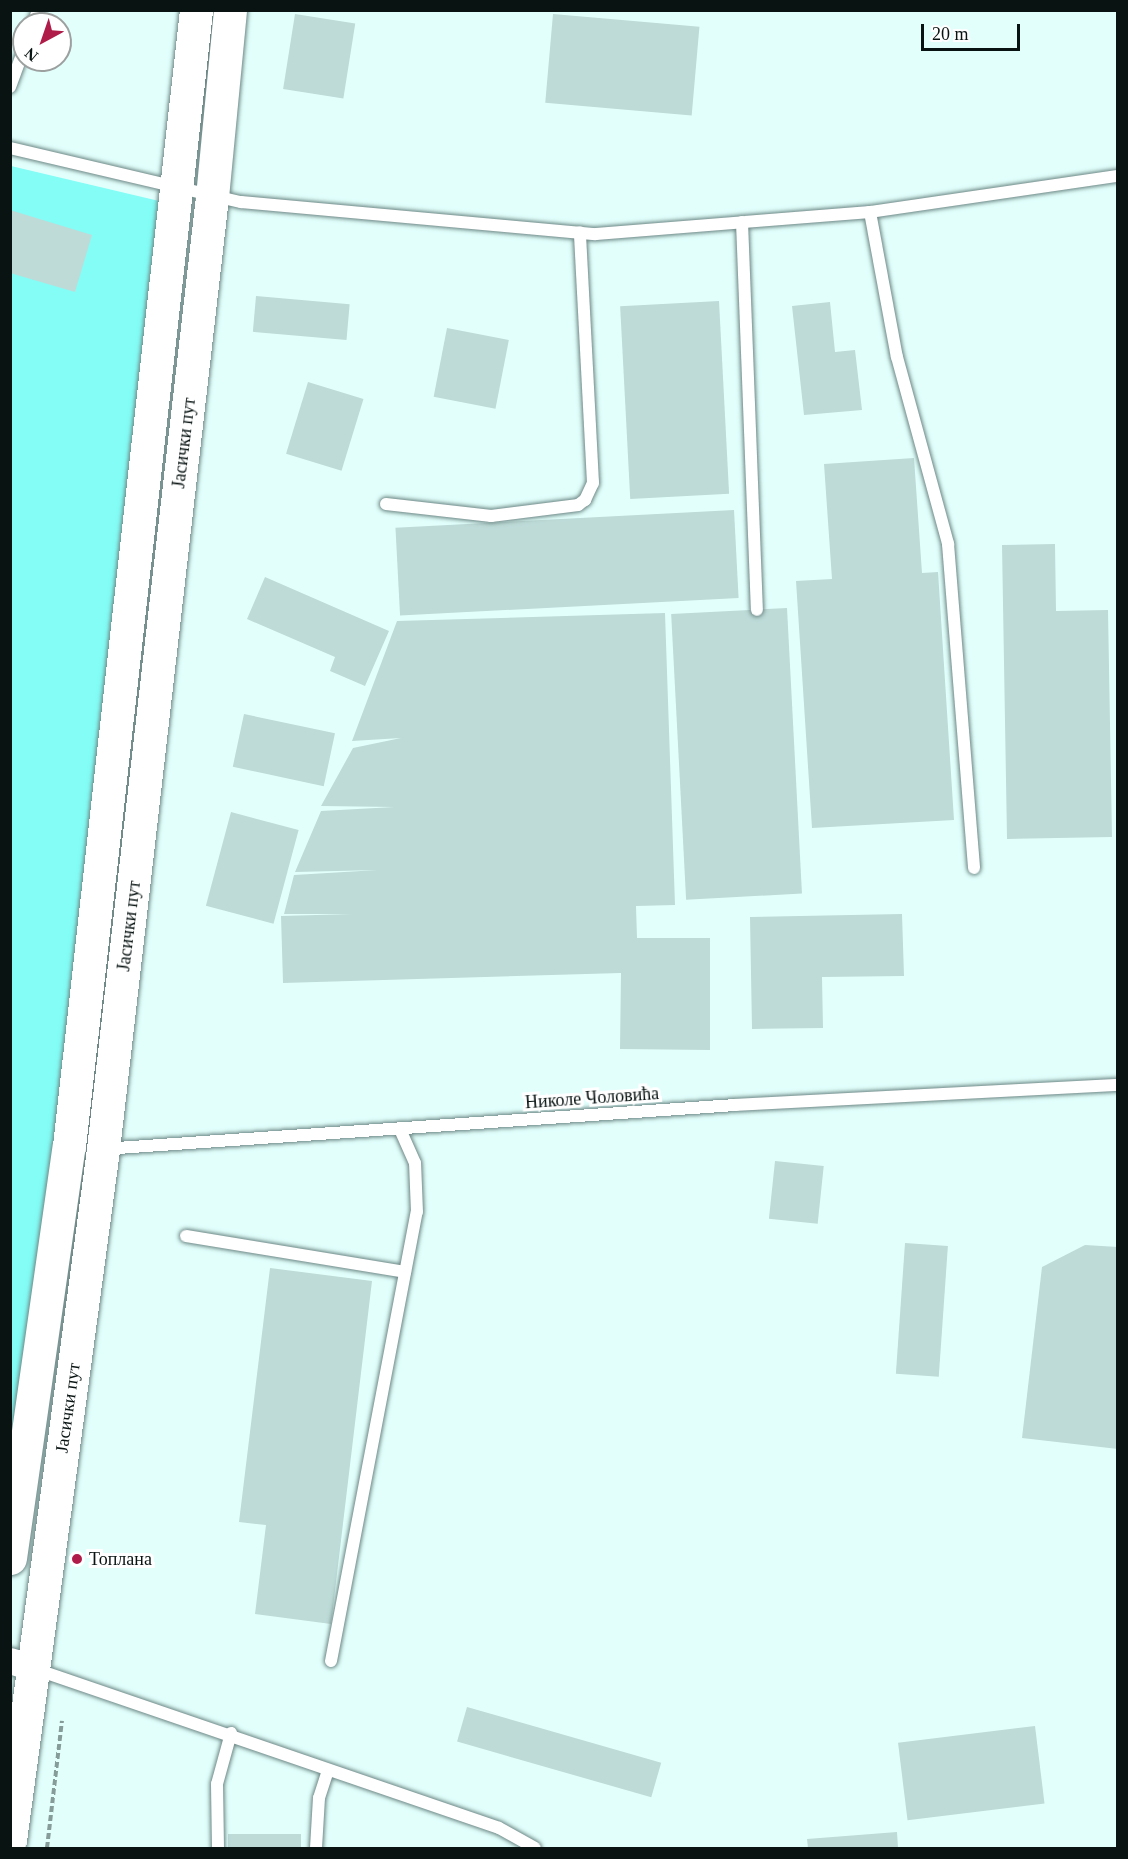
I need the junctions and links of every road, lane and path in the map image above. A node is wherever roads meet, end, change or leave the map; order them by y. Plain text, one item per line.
1 (196, 10) edge
2 (230, 10) edge
3 (16, 72) edge
4 (10, 87) edge
5 (10, 148) edge
6 (1118, 176) edge
7 (178, 188) junction
8 (212, 197) junction
9 (870, 212) junction
10 (742, 222) junction
11 (580, 232) junction
12 (386, 504) dead end
13 (758, 610) dead end
14 (974, 868) dead end
15 (1118, 1085) edge
16 (401, 1131) junction
17 (86, 1148) junction
18 (186, 1236) dead end
19 (405, 1272) junction
20 (10, 1558) edge
21 (331, 1661) dead end
22 (22, 1664) edge
23 (231, 1733) junction
24 (328, 1770) junction
25 (10, 1840) edge
26 (218, 1848) edge
27 (316, 1848) edge
28 (535, 1848) edge

1 - 7 main road, Јасички пут
2 - 8 main road, Јасички пут
3 - 4 lane
5 - 7 lane
6 - 9 lane
7 - 8 lane
7 - 17 main road, Јасички пут
8 - 11 lane
8 - 17 main road, Јасички пут
9 - 10 lane
9 - 14 lane
10 - 11 lane
10 - 13 lane
11 - 12 lane
15 - 16 lane, Николе Чоловића
16 - 17 lane, Николе Чоловића
16 - 19 lane
17 - 20 main road, Јасички пут
17 - 22 main road, Јасички пут
18 - 19 lane
19 - 21 lane
22 - 23 lane
22 - 25 main road, Јасички пут
23 - 24 lane
23 - 26 lane
24 - 27 lane
24 - 28 lane

